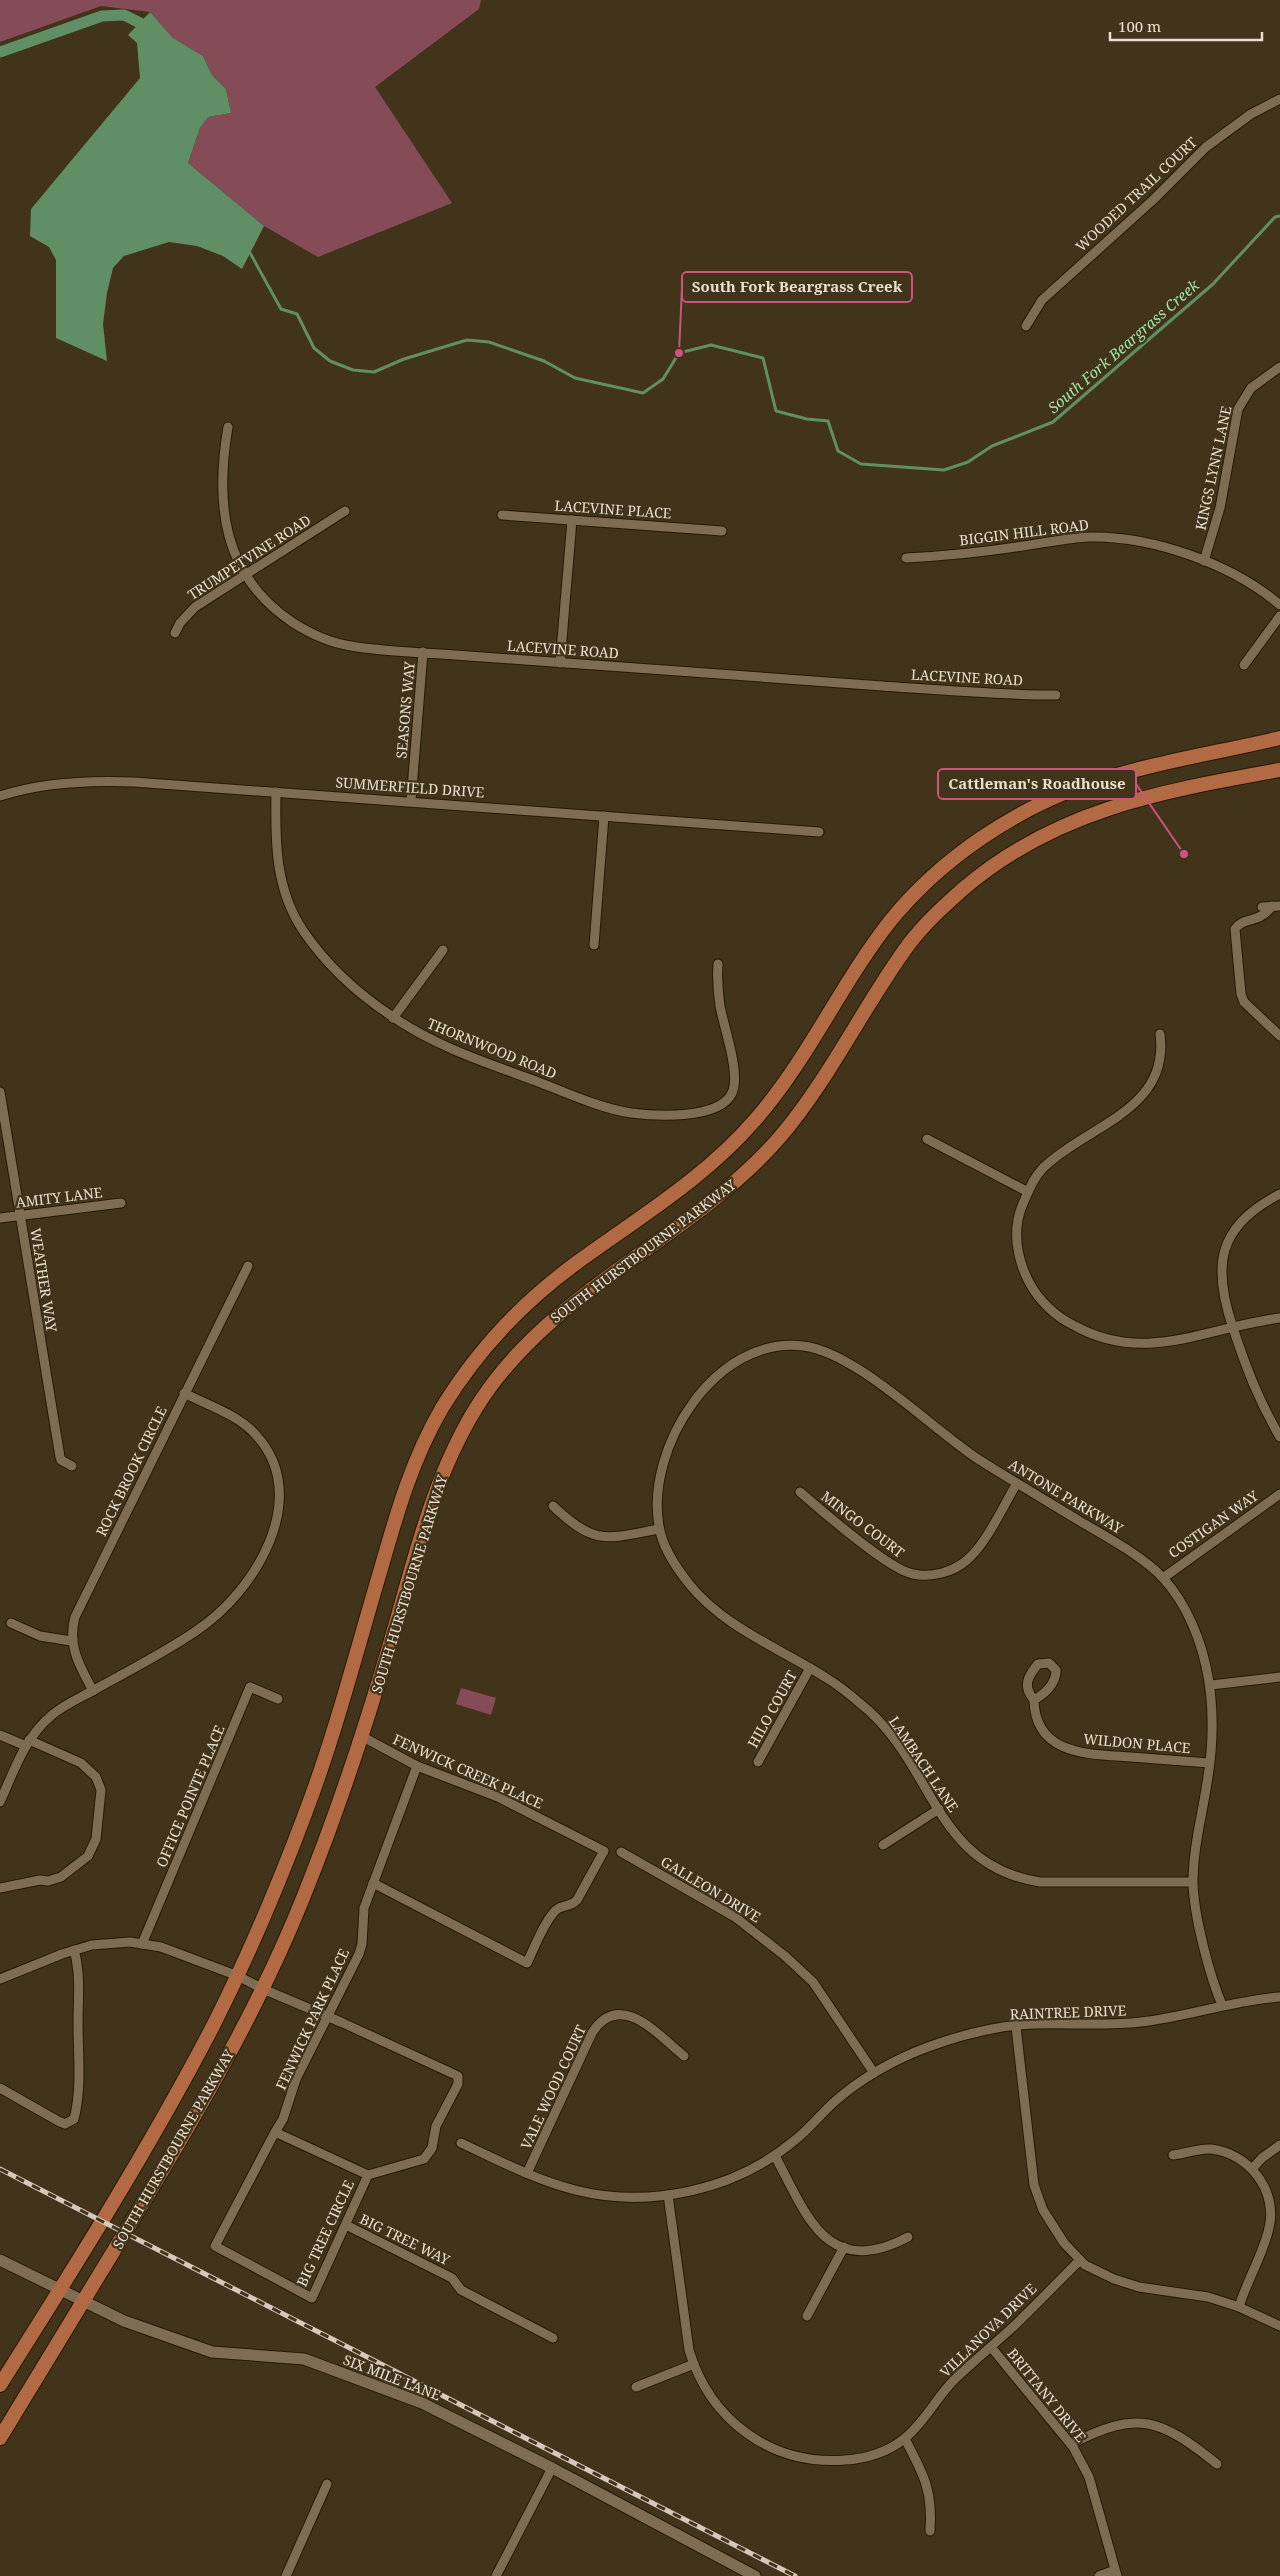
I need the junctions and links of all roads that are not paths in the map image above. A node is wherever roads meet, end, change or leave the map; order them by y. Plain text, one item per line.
1 (1280, 99) edge
2 (1026, 326) dead end
3 (1280, 368) edge
4 (228, 427) dead end
5 (345, 511) dead end
6 (502, 514) dead end
7 (572, 520) junction
8 (722, 531) dead end
9 (906, 558) dead end
10 (1204, 561) junction
11 (246, 573) junction
12 (1280, 605) edge
13 (1280, 616) edge
14 (175, 633) dead end
15 (423, 652) junction
16 (560, 662) junction
17 (1244, 665) dead end
18 (1056, 695) dead end
19 (1280, 738) edge
20 (1280, 770) edge
21 (276, 792) junction
22 (0, 796) edge
23 (411, 801) junction
24 (604, 816) junction
25 (819, 832) dead end
26 (1272, 906) edge
27 (594, 945) dead end
28 (443, 950) dead end
29 (718, 964) dead end
30 (394, 1018) junction
31 (1160, 1034) dead end
32 (1280, 1036) edge
33 (0, 1092) edge
34 (928, 1140) dead end
35 (1028, 1192) junction
36 (1280, 1194) edge
37 (121, 1203) dead end
38 (20, 1215) junction
39 (0, 1218) edge
40 (248, 1266) dead end
41 (1280, 1318) edge
42 (1233, 1327) junction
43 (184, 1393) junction
44 (1280, 1437) edge
45 (72, 1466) dead end
46 (1017, 1483) junction
47 (800, 1492) dead end
48 (1280, 1494) edge
49 (553, 1506) dead end
50 (659, 1529) junction
51 (1163, 1578) junction
52 (11, 1624) dead end
53 (71, 1641) junction
54 (810, 1668) junction
55 (1280, 1676) edge
56 (1211, 1685) junction
57 (92, 1691) junction
58 (278, 1699) dead end
59 (1034, 1700) dead end
60 (0, 1735) edge
61 (363, 1737) junction
62 (27, 1743) junction
63 (758, 1762) dead end
64 (1209, 1763) junction
65 (417, 1766) junction
66 (0, 1802) edge
67 (939, 1809) junction
68 (883, 1846) dead end
69 (621, 1852) dead end
70 (1193, 1882) junction
71 (373, 1883) junction
72 (0, 1888) edge
73 (142, 1944) junction
74 (74, 1950) junction
75 (1, 1976) edge
76 (238, 1976) junction
77 (263, 1989) junction
78 (1280, 1997) edge
79 (1222, 2005) junction
80 (326, 2018) junction
81 (1016, 2027) junction
82 (684, 2056) dead end
83 (874, 2073) junction
84 (0, 2088) edge
85 (275, 2132) junction
86 (461, 2143) dead end
87 (1280, 2145) edge
88 (1173, 2155) dead end
89 (775, 2156) junction
90 (1252, 2169) junction
91 (527, 2173) junction
92 (368, 2175) junction
93 (668, 2195) junction
94 (346, 2225) junction
95 (908, 2237) dead end
96 (215, 2246) joint
97 (844, 2247) junction
98 (0, 2260) edge
99 (1080, 2260) junction
100 (59, 2291) junction
101 (84, 2302) junction
102 (1238, 2307) junction
103 (806, 2316) dead end
104 (1280, 2326) edge
105 (553, 2338) dead end
106 (991, 2347) junction
107 (694, 2364) junction
108 (0, 2385) edge
109 (636, 2387) dead end
110 (0, 2438) edge
111 (905, 2439) junction
112 (1071, 2444) junction
113 (1217, 2464) dead end
114 (552, 2468) junction
115 (327, 2484) dead end
116 (930, 2531) dead end
117 (1116, 2573) edge
118 (286, 2576) edge
119 (496, 2576) edge
120 (755, 2576) edge
121 (1099, 2576) edge

1 - 2 street, WOODED TRAIL COURT
3 - 10 street, KINGS LYNN LANE
4 - 11 street, LACEVINE ROAD
5 - 11 street, TRUMPETVINE ROAD
6 - 7 street, LACEVINE PLACE
7 - 8 street, LACEVINE PLACE
7 - 16 street
9 - 10 street, BIGGIN HILL ROAD
10 - 12 street, BIGGIN HILL ROAD
11 - 14 street, TRUMPETVINE ROAD
11 - 15 street, LACEVINE ROAD
13 - 17 street
15 - 16 street, LACEVINE ROAD
15 - 23 street, SEASONS WAY
16 - 18 street, LACEVINE ROAD
19 - 76 main road, SOUTH HURSTBOURNE PARKWAY
20 - 61 main road, SOUTH HURSTBOURNE PARKWAY
21 - 22 street, SUMMERFIELD DRIVE
21 - 23 street, SUMMERFIELD DRIVE
21 - 30 street, THORNWOOD ROAD
23 - 24 street, SUMMERFIELD DRIVE
24 - 25 street, SUMMERFIELD DRIVE
24 - 27 street
26 - 32 street
28 - 30 street
29 - 30 street, THORNWOOD ROAD
31 - 35 street
33 - 38 street, WEATHER WAY
34 - 35 street
35 - 42 street
36 - 42 street
37 - 38 street, AMITY LANE
38 - 39 street, AMITY LANE
38 - 45 street, WEATHER WAY
40 - 43 street, ROCK BROOK CIRCLE
41 - 42 street
42 - 44 street
43 - 53 street, ROCK BROOK CIRCLE
43 - 57 street
46 - 47 street, MINGO COURT
46 - 50 street, ANTONE PARKWAY
46 - 51 street, ANTONE PARKWAY
48 - 51 street, COSTIGAN WAY
49 - 50 street
50 - 54 street, LAMBACH LANE
51 - 56 street, ANTONE PARKWAY
52 - 53 street
53 - 57 street, ROCK BROOK CIRCLE
54 - 63 street, HILO COURT
54 - 67 street, LAMBACH LANE
55 - 56 street
56 - 64 street, ANTONE PARKWAY
57 - 62 street
58 - 73 street, OFFICE POINTE PLACE
59 - 64 street, WILDON PLACE
60 - 62 street
61 - 65 street, FENWICK CREEK PLACE
61 - 77 main road, SOUTH HURSTBOURNE PARKWAY
62 - 66 street
62 - 72 street
64 - 70 street, ANTONE PARKWAY
65 - 71 street, FENWICK PARK PLACE
65 - 71 street, FENWICK CREEK PLACE
67 - 68 street
67 - 70 street, LAMBACH LANE
69 - 83 street, GALLEON DRIVE
70 - 79 street, ANTONE PARKWAY
71 - 80 street, FENWICK PARK PLACE
73 - 74 street
73 - 76 street
74 - 75 street
74 - 84 street
76 - 77 street
76 - 100 main road, SOUTH HURSTBOURNE PARKWAY
77 - 80 street
77 - 101 main road, SOUTH HURSTBOURNE PARKWAY
78 - 79 street, RAINTREE DRIVE
79 - 81 street, RAINTREE DRIVE
80 - 85 street, FENWICK PARK PLACE
80 - 92 street
81 - 83 street, RAINTREE DRIVE
81 - 99 street
82 - 91 street, VALE WOOD COURT
83 - 89 street, RAINTREE DRIVE
85 - 92 street, BIG TREE CIRCLE
85 - 96 street, FENWICK PARK PLACE
86 - 91 street, RAINTREE DRIVE
87 - 90 street
88 - 90 street
89 - 93 street, RAINTREE DRIVE
89 - 97 street
90 - 102 street
91 - 93 street, RAINTREE DRIVE
92 - 94 street, BIG TREE CIRCLE
93 - 107 street, VILLANOVA DRIVE
94 - 96 street, BIG TREE CIRCLE
94 - 105 street, BIG TREE WAY
95 - 97 street
97 - 103 street
98 - 100 street, SIX MILE LANE
99 - 102 street
99 - 106 street, VILLANOVA DRIVE
100 - 101 street, SIX MILE LANE
100 - 108 main road, SOUTH HURSTBOURNE PARKWAY
101 - 110 main road, SOUTH HURSTBOURNE PARKWAY
101 - 114 street, SIX MILE LANE
102 - 104 street
106 - 111 street, VILLANOVA DRIVE
106 - 112 street, BRITTANY DRIVE
107 - 109 street
107 - 111 street, VILLANOVA DRIVE
111 - 116 street
112 - 113 street
112 - 117 street, BRITTANY DRIVE
114 - 119 street
114 - 120 street, SIX MILE LANE
115 - 118 street
117 - 121 street

